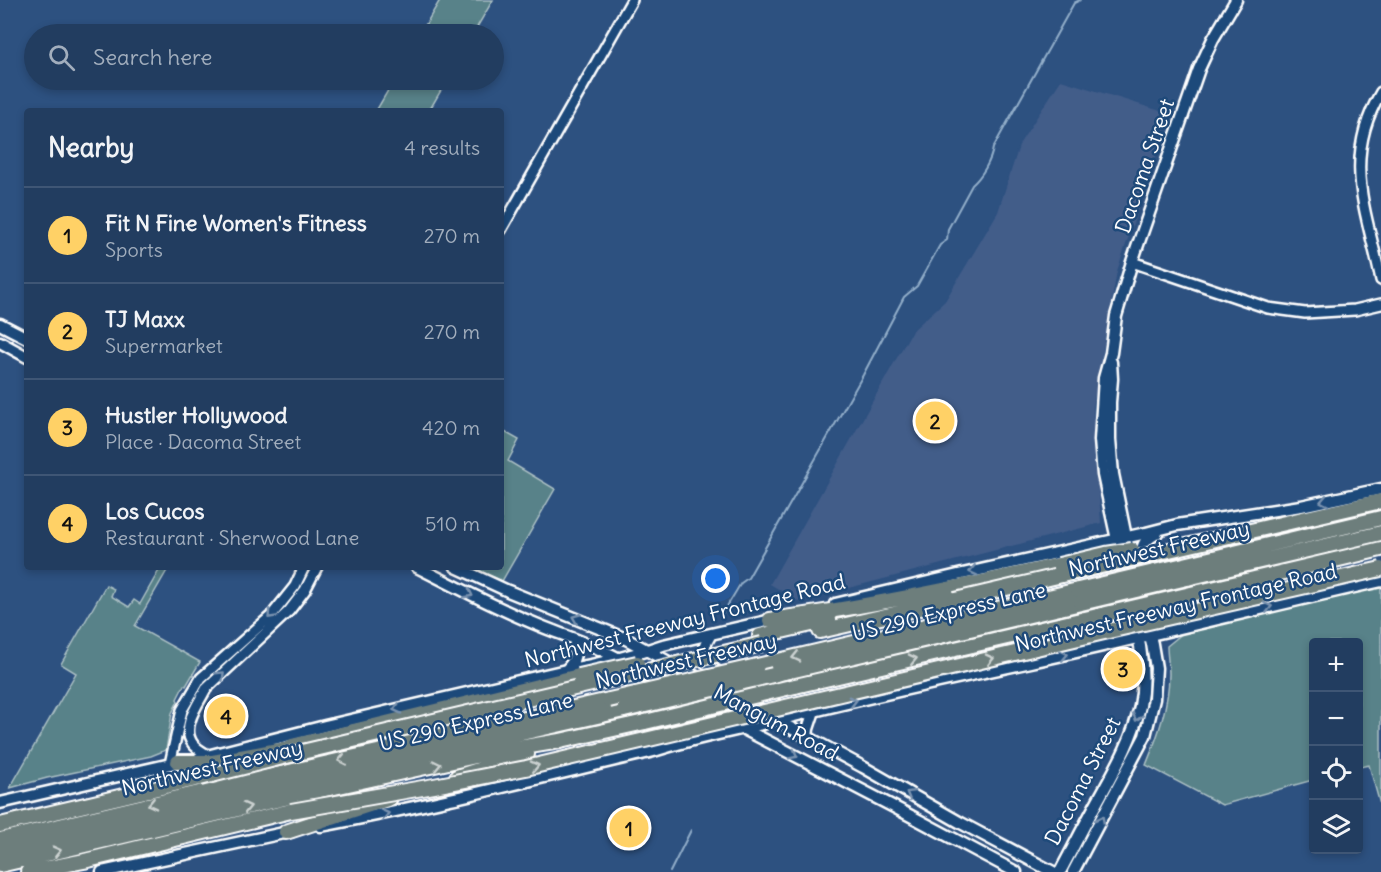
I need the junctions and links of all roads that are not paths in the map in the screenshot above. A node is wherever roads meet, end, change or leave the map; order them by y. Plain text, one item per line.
1 (632, 0) edge
2 (1236, 0) edge
3 (1381, 92) edge
4 (504, 225) edge
5 (1132, 262) junction
6 (1381, 280) edge
7 (1381, 304) edge
8 (0, 324) edge
9 (24, 336) edge
10 (0, 342) edge
11 (24, 355) edge
12 (1381, 489) edge
13 (1381, 501) edge
14 (1381, 518) edge
15 (1168, 527) junction
16 (1381, 533) edge
17 (1229, 536) junction
18 (1121, 538) junction
19 (1381, 549) edge
20 (1381, 569) edge
21 (303, 570) edge
22 (315, 570) edge
23 (423, 570) edge
24 (462, 570) edge
25 (1381, 581) edge
26 (1080, 597) junction
27 (955, 600) junction
28 (1234, 615) junction
29 (771, 620) junction
30 (711, 634) junction
31 (1150, 636) junction
32 (574, 639) junction
33 (1139, 639) junction
34 (648, 650) junction
35 (618, 658) junction
36 (590, 666) junction
37 (566, 670) junction
38 (808, 712) junction
39 (776, 721) junction
40 (501, 725) junction
41 (742, 728) junction
42 (807, 737) junction
43 (560, 741) junction
44 (678, 743) junction
45 (273, 751) junction
46 (209, 756) junction
47 (174, 763) junction
48 (863, 767) junction
49 (854, 786) junction
50 (0, 803) edge
51 (961, 823) junction
52 (0, 825) edge
53 (286, 832) junction
54 (953, 838) junction
55 (0, 840) edge
56 (0, 852) edge
57 (0, 865) edge
58 (28, 872) edge
59 (102, 872) edge
60 (1016, 872) edge
61 (1053, 872) edge
62 (1060, 872) edge
63 (1073, 872) edge

1 - 4 street
2 - 5 main road, Dacoma Street
3 - 6 street
5 - 7 street
5 - 18 main road, Dacoma Street
8 - 9 main road
10 - 11 main road
12 -> 15 main road, Northwest Freeway Frontage Road
13 - 17 highway
14 - 26 highway, Northwest Freeway, bridge
15 - 18 main road, Northwest Freeway Frontage Road
15 - 28 main road
16 - 26 highway, US 290 Express Lane, bridge
17 - 27 highway, bridge
17 - 29 highway, bridge
18 -> 29 main road, Northwest Freeway Frontage Road
18 - 31 main road, Dacoma Street
18 - 33 main road, Dacoma Street
43 -> 19 highway, bridge
58 -> 20 highway, bridge
21 -> 47 street
46 -> 22 street
23 -> 32 main road, Mangum Road
34 -> 24 main road, Mangum Road
28 -> 25 main road, Northwest Freeway Frontage Road
26 -> 40 highway, Northwest Freeway, bridge
26 - 56 highway, US 290 Express Lane, bridge
27 - 45 highway, bridge
27 - 52 highway, bridge
28 - 31 main road, Northwest Freeway Frontage Road
29 - 30 main road, Northwest Freeway Frontage Road
30 - 34 main road, Northwest Freeway Frontage Road
30 - 38 main road
31 - 33 main road, Northwest Freeway Frontage Road
63 -> 31 main road, Dacoma Street
32 - 35 main road, Mangum Road
32 - 37 main road
38 -> 33 main road, Northwest Freeway Frontage Road
33 -> 62 main road, Dacoma Street
34 - 35 main road, Northwest Freeway Frontage Road
34 - 39 main road, Mangum Road
35 - 36 main road, Northwest Freeway Frontage Road
35 - 41 main road, Mangum Road
36 - 37 main road, Northwest Freeway Frontage Road
36 - 44 main road
37 -> 46 main road, Northwest Freeway Frontage Road
38 - 39 main road, Northwest Freeway Frontage Road
38 - 42 main road
39 - 41 main road, Northwest Freeway Frontage Road
39 - 42 main road, Mangum Road
40 - 45 highway
40 -> 55 highway, Northwest Freeway
41 - 44 main road, Northwest Freeway Frontage Road
41 -> 49 main road, Mangum Road
42 - 48 main road, Mangum Road
43 - 53 highway
57 -> 43 highway
53 -> 44 main road, Northwest Freeway Frontage Road
45 - 47 highway
46 - 47 main road, Northwest Freeway Frontage Road
47 - 50 main road, Northwest Freeway Frontage Road
48 - 49 main road
51 -> 48 main road, Mangum Road
49 - 54 main road, Mangum Road
51 - 54 main road
51 - 61 main road, Mangum Road
53 - 59 main road, Northwest Freeway Frontage Road
54 - 60 main road, Mangum Road

